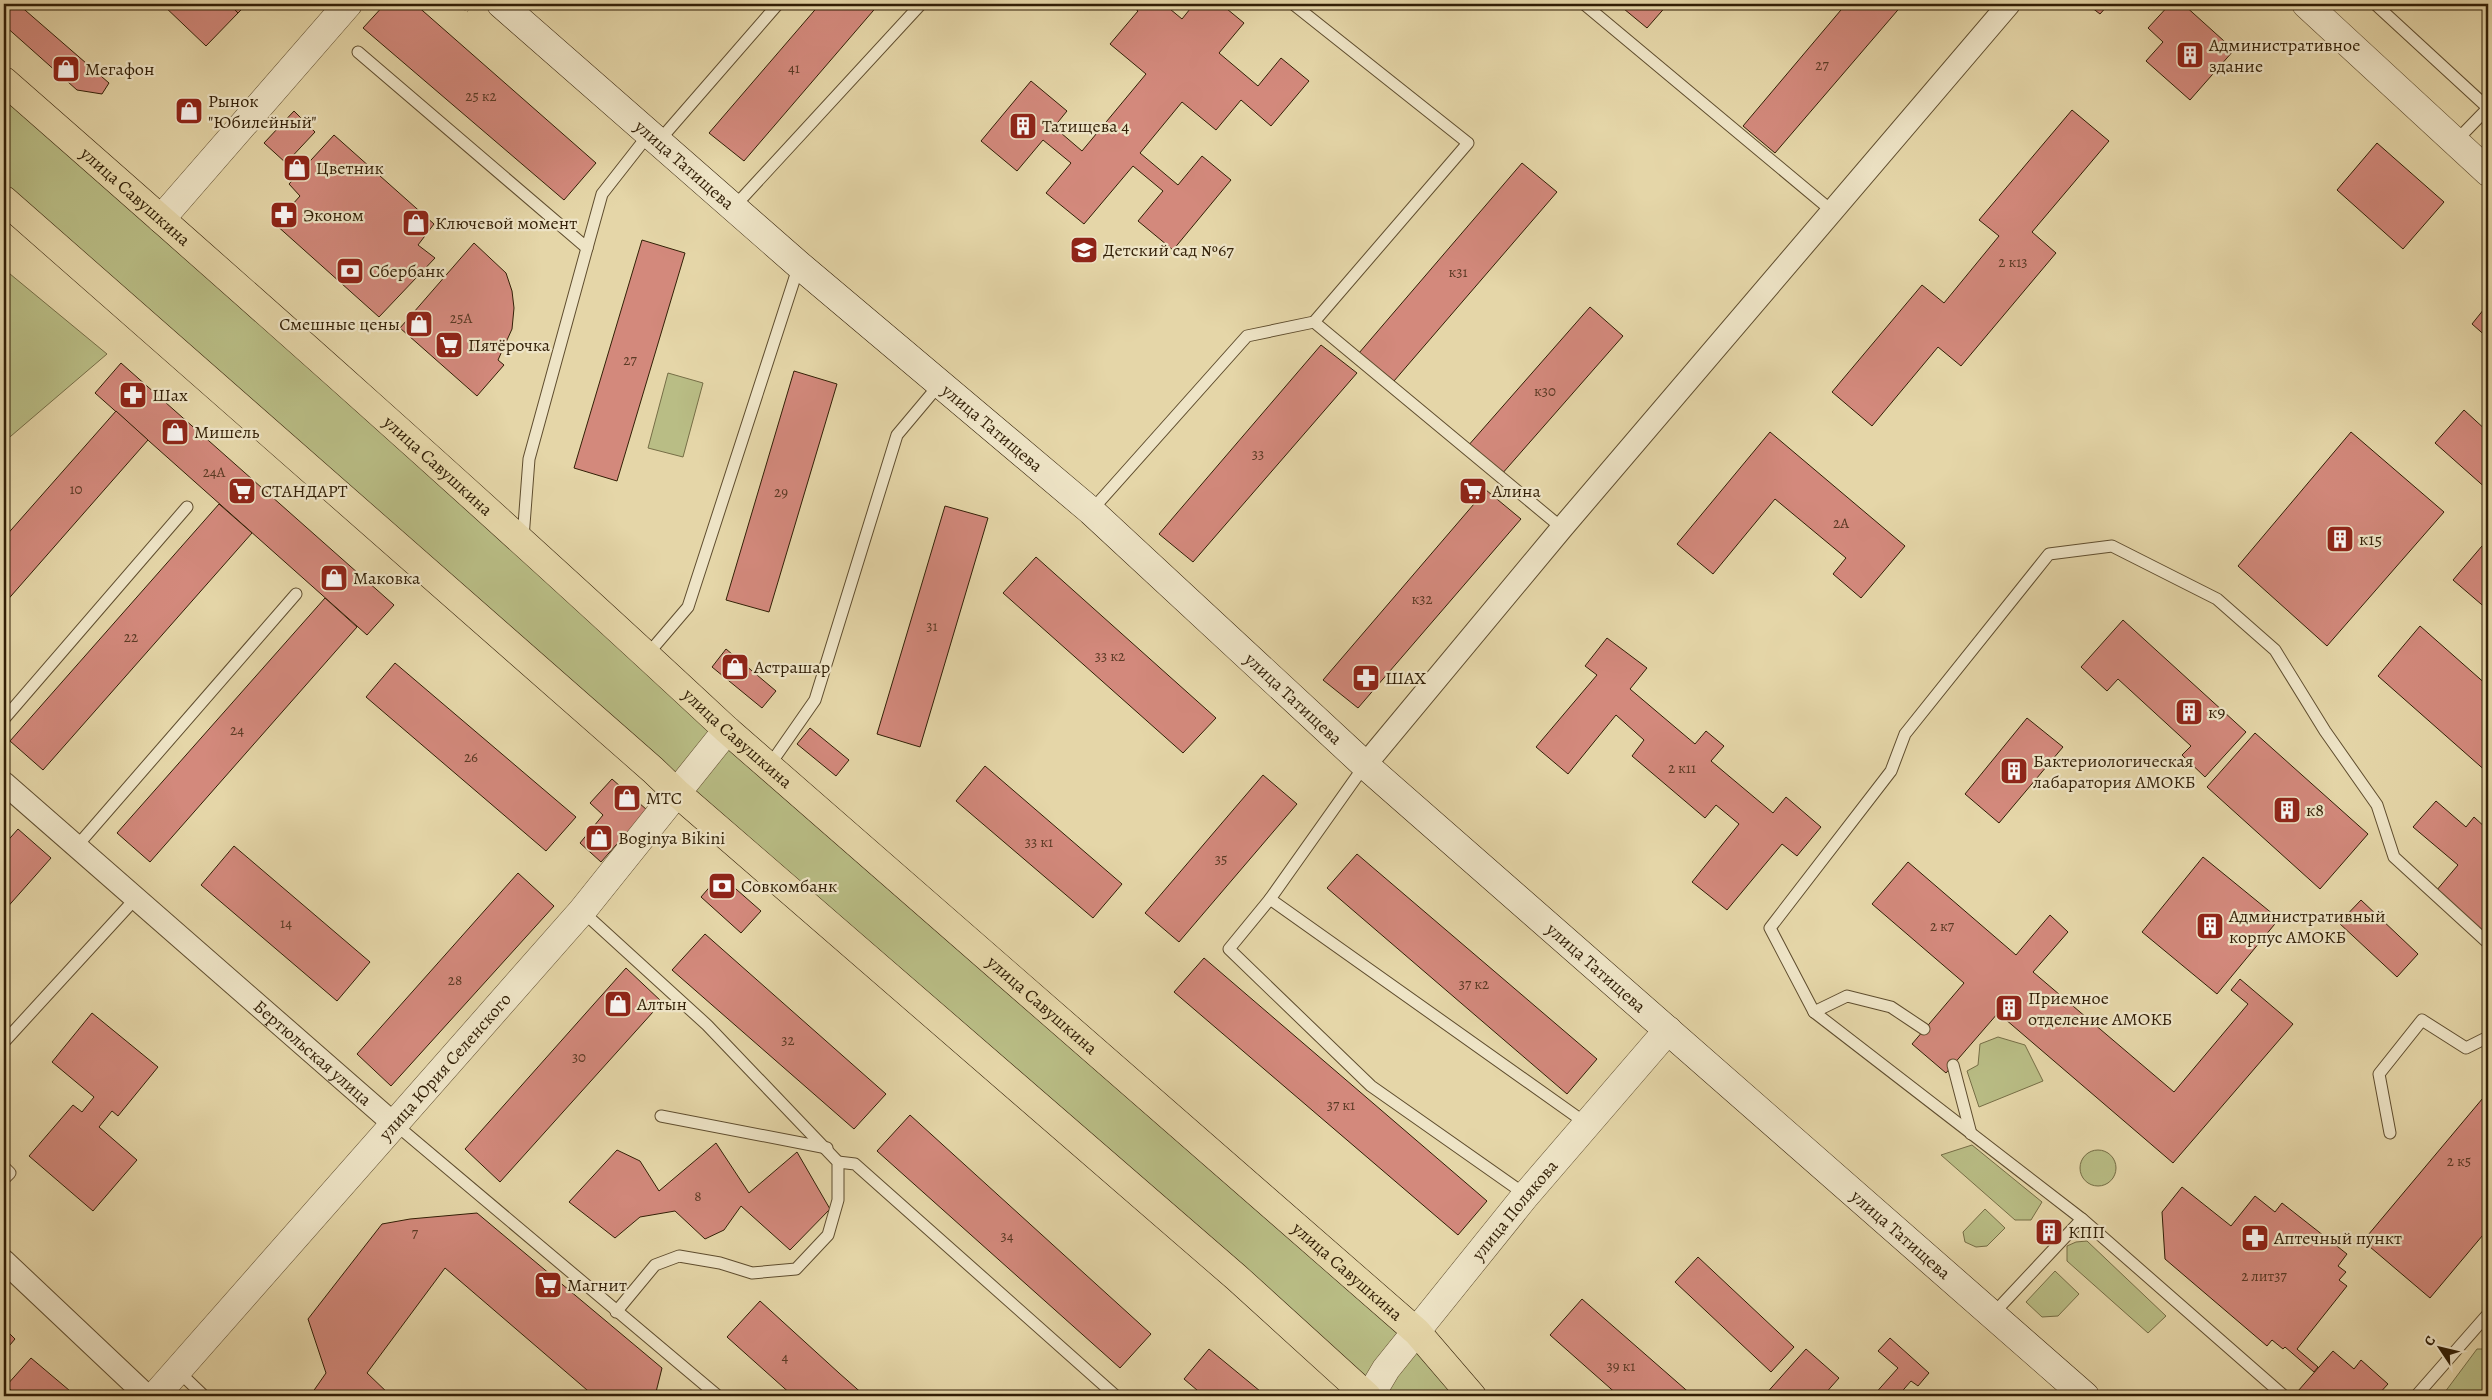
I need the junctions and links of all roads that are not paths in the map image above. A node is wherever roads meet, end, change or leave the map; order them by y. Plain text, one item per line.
1 (348, 4) edge
2 (501, 4) edge
3 (778, 4) edge
4 (921, 4) edge
5 (1293, 4) edge
6 (1584, 4) edge
7 (2009, 4) edge
8 (2306, 4) edge
9 (2375, 4) edge
10 (358, 52) dead end
11 (4, 81) edge
12 (654, 138) junction
13 (2455, 142) junction
14 (2488, 172) edge
15 (4, 200) edge
16 (733, 208) junction
17 (1832, 210) junction
18 (161, 219) junction
19 (587, 248) junction
20 (799, 266) junction
21 (1314, 322) junction
22 (939, 385) junction
23 (187, 507) dead end
24 (1091, 511) junction
25 (1562, 528) junction
26 (522, 544) junction
27 (296, 594) dead end
28 (647, 655) junction
29 (4, 719) edge
30 (727, 730) junction
31 (1365, 765) junction
32 (768, 767) junction
33 (7, 791) edge
34 (677, 793) junction
35 (77, 846) junction
36 (136, 898) junction
37 (1270, 899) junction
38 (582, 911) junction
39 (2488, 943) edge
40 (1814, 1012) junction
41 (1924, 1029) dead end
42 (1668, 1030) junction
43 (2488, 1037) edge
44 (4, 1042) edge
45 (1953, 1064) dead end
46 (661, 1116) dead end
47 (394, 1124) junction
48 (1587, 1124) junction
49 (2390, 1133) dead end
50 (1971, 1134) junction
51 (827, 1148) junction
52 (838, 1162) junction
53 (4, 1167) edge
54 (4, 1180) edge
55 (1526, 1195) junction
56 (2082, 1219) junction
57 (4, 1261) edge
58 (616, 1312) junction
59 (2488, 1314) edge
60 (1992, 1315) junction
61 (1417, 1332) junction
62 (177, 1370) junction
63 (147, 1396) edge
64 (155, 1396) edge
65 (204, 1396) edge
66 (718, 1396) edge
67 (1116, 1396) edge
68 (1369, 1396) edge
69 (1472, 1396) edge
70 (2085, 1396) edge
71 (2284, 1396) edge
72 (2416, 1396) edge

1 - 18 main road
2 - 12 main road, улица Татищева
3 - 12 lane
4 - 16 lane
5 - 21 lane
6 - 17 lane
7 - 17 street
8 - 13 main road
9 - 13 lane
10 - 19 lane
11 - 18 highway, улица Савушкина
12 - 16 main road, улица Татищева
12 - 19 lane
13 - 14 main road
15 - 34 highway
16 - 20 main road, улица Татищева
17 - 25 street
18 - 26 highway, улица Савушкина
19 - 26 lane
20 - 22 main road, улица Татищева
20 - 28 lane
21 - 24 lane
21 - 25 lane
22 - 24 main road, улица Татищева
22 - 32 lane
23 - 29 lane
24 - 31 main road, улица Татищева
25 - 31 street
26 - 28 highway, улица Савушкина
27 - 35 lane
28 - 30 highway, улица Савушкина
30 - 32 highway, улица Савушкина
30 - 34 main road, улица Юрия Селенского
31 - 37 lane
31 - 42 main road, улица Татищева
32 - 61 highway, улица Савушкина
33 - 35 street, Бертюльская улица
34 - 38 main road, улица Юрия Селенского
34 - 68 highway
35 - 36 street, Бертюльская улица
36 - 44 lane
36 - 47 street, Бертюльская улица
37 - 48 lane
37 - 55 lane
38 - 47 main road, улица Юрия Селенского
38 - 51 lane
39 - 40 lane
40 - 41 lane
40 - 50 lane
42 - 48 main road, улица Полякова
42 - 60 main road, улица Татищева
43 - 49 lane
45 - 50 lane
46 - 51 lane
47 - 58 lane, Бертюльская улица
47 - 62 main road, улица Юрия Селенского
48 - 55 main road, улица Полякова
50 - 56 lane
51 - 52 lane
52 - 58 lane
52 - 67 lane
53 - 54 lane
55 - 61 main road, улица Полякова
56 - 60 lane
56 - 71 lane
57 - 63 street
58 - 66 lane, Бертюльская улица
59 - 72 lane
60 - 70 main road, улица Татищева
61 - 68 main road, улица Полякова
61 - 69 highway, улица Савушкина
62 - 64 main road, улица Юрия Селенского
62 - 65 lane

